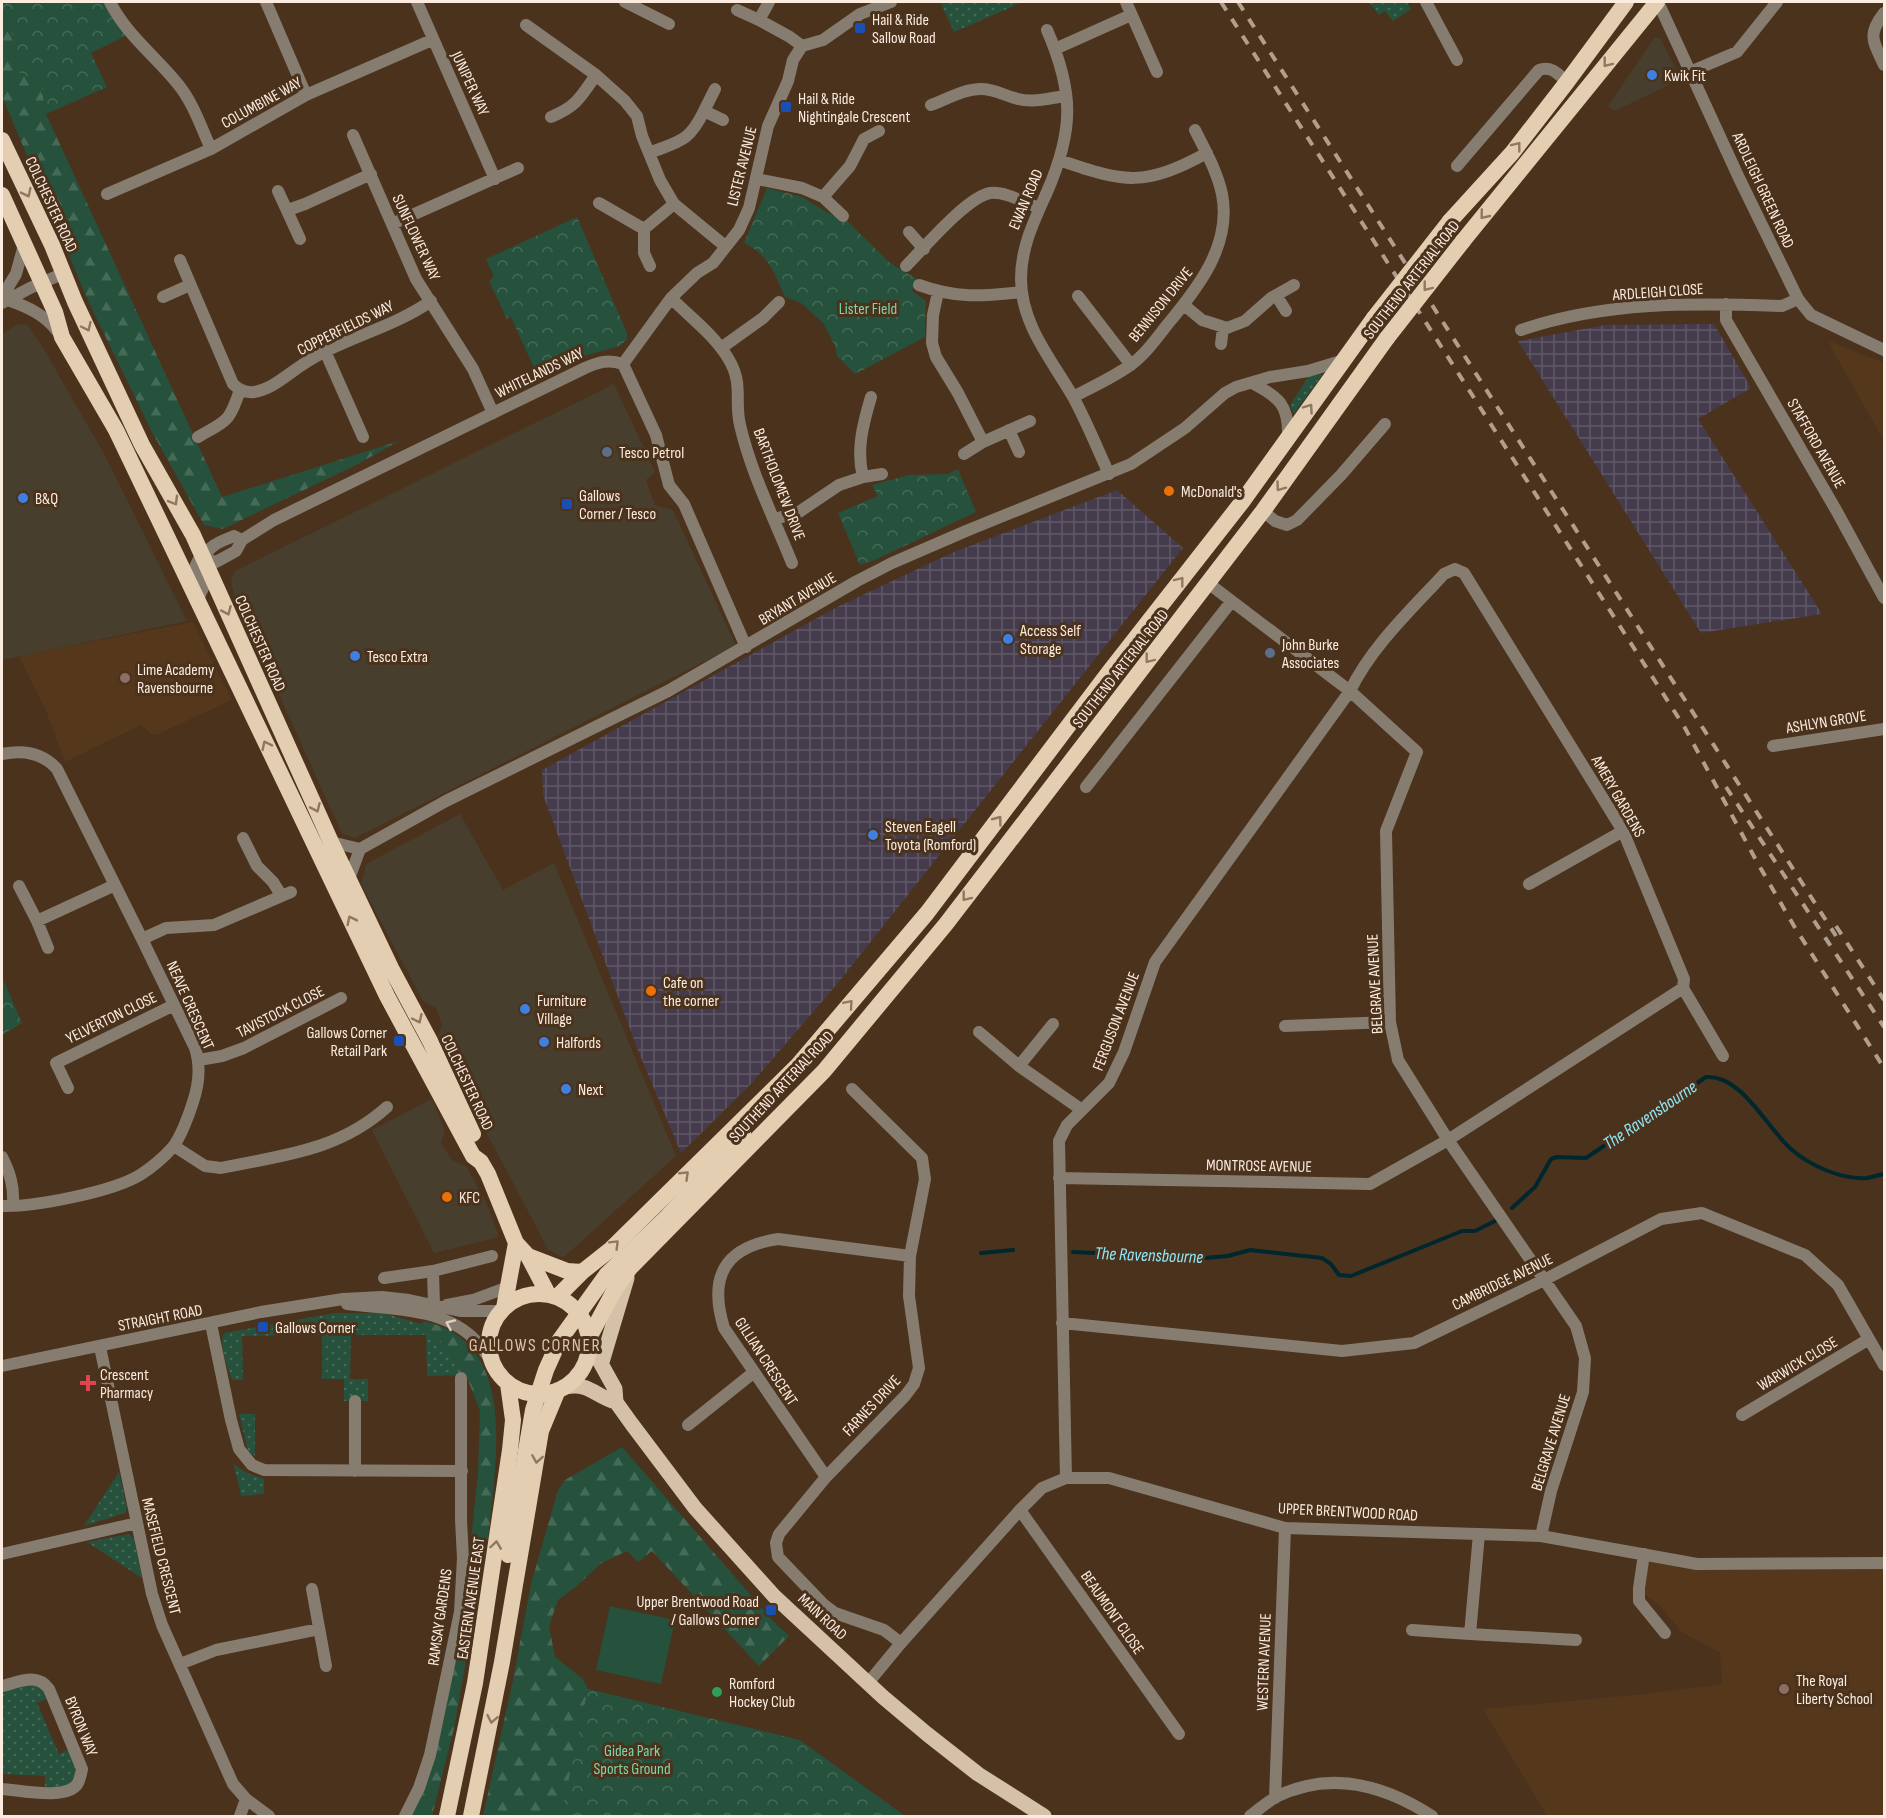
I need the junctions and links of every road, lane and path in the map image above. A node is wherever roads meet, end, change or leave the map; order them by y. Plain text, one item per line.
1 (110, 2) edge
2 (266, 2) edge
3 (417, 2) edge
4 (625, 2) edge
5 (769, 2) edge
6 (891, 2) edge
7 (1126, 2) edge
8 (1426, 2) edge
9 (1626, 2) edge
10 (1643, 2) edge
11 (1658, 2) edge
12 (1777, 2) edge
13 (737, 10) dead end
14 (1884, 13) edge
15 (1131, 15) junction
16 (759, 21) junction
17 (669, 24) dead end
18 (526, 25) dead end
19 (1047, 30) dead end
20 (432, 40) junction
21 (802, 46) junction
22 (1055, 49) junction
23 (1589, 52) junction
24 (1457, 60) dead end
25 (1884, 65) edge
26 (1157, 72) dead end
27 (1690, 72) junction
28 (596, 75) junction
29 (1567, 82) junction
30 (714, 89) dead end
31 (306, 95) junction
32 (1065, 96) junction
33 (931, 105) dead end
34 (704, 111) junction
35 (551, 117) dead end
36 (723, 120) dead end
37 (1195, 130) dead end
38 (879, 131) dead end
39 (353, 135) dead end
40 (2, 140) edge
41 (211, 149) junction
42 (649, 153) junction
43 (1207, 153) junction
44 (1059, 160) junction
45 (1457, 166) dead end
46 (518, 168) dead end
47 (371, 174) junction
48 (495, 178) junction
49 (757, 179) junction
50 (278, 190) dead end
51 (107, 194) dead end
52 (2, 195) edge
53 (823, 197) junction
54 (599, 203) dead end
55 (674, 204) junction
56 (1039, 208) junction
57 (288, 210) junction
58 (843, 216) dead end
59 (392, 224) junction
60 (644, 229) junction
61 (909, 232) dead end
62 (300, 239) dead end
63 (24, 244) junction
64 (726, 246) junction
65 (924, 249) junction
66 (180, 260) dead end
67 (650, 266) dead end
68 (906, 266) dead end
69 (64, 273) junction
70 (41, 283) junction
71 (190, 285) junction
72 (919, 285) dead end
73 (1294, 285) dead end
74 (938, 292) junction
75 (1022, 292) junction
76 (1276, 295) junction
77 (1078, 296) dead end
78 (163, 297) dead end
79 (671, 298) junction
80 (1798, 299) junction
81 (431, 301) junction
82 (5, 302) edge
83 (779, 302) dead end
84 (1726, 304) junction
85 (1184, 305) junction
86 (1286, 311) dead end
87 (1223, 328) junction
88 (1521, 330) dead end
89 (62, 337) junction
90 (1221, 344) dead end
91 (721, 348) junction
92 (1884, 350) edge
93 (325, 351) junction
94 (1341, 362) junction
95 (623, 364) junction
96 (1131, 365) junction
97 (1252, 383) junction
98 (240, 390) junction
99 (871, 397) dead end
100 (1073, 397) junction
101 (493, 413) junction
102 (1029, 421) dead end
103 (1385, 424) dead end
104 (1009, 430) junction
105 (198, 436) dead end
106 (363, 437) dead end
107 (1288, 437) junction
108 (983, 442) junction
109 (1018, 452) dead end
110 (964, 454) dead end
111 (882, 474) dead end
112 (1109, 474) junction
113 (863, 477) junction
114 (1263, 511) junction
115 (775, 519) junction
116 (174, 553) junction
117 (202, 557) junction
118 (792, 563) dead end
119 (1208, 583) junction
120 (1884, 598) edge
121 (197, 601) junction
122 (1231, 602) junction
123 (747, 647) junction
124 (1350, 692) junction
125 (1884, 729) edge
126 (1773, 746) dead end
127 (2, 754) edge
128 (1086, 787) dead end
129 (1623, 831) junction
130 (243, 838) dead end
131 (332, 842) junction
132 (360, 849) junction
133 (349, 879) junction
134 (1529, 884) dead end
135 (19, 885) dead end
136 (115, 885) junction
137 (38, 921) junction
138 (142, 939) junction
139 (48, 948) dead end
140 (1683, 988) junction
141 (341, 998) dead end
142 (174, 1005) junction
143 (1390, 1022) junction
144 (1053, 1024) dead end
145 (1285, 1026) dead end
146 (979, 1032) dead end
147 (1723, 1056) dead end
148 (199, 1060) junction
149 (798, 1065) junction
150 (1019, 1066) junction
151 (824, 1071) junction
152 (68, 1088) dead end
153 (852, 1089) dead end
154 (387, 1107) dead end
155 (1082, 1110) junction
156 (1448, 1140) junction
157 (174, 1146) junction
158 (2, 1157) edge
159 (481, 1162) junction
160 (709, 1172) junction
161 (1059, 1178) junction
162 (7, 1205) edge
163 (516, 1243) junction
164 (492, 1256) dead end
165 (528, 1256) junction
166 (910, 1256) junction
167 (640, 1258) junction
168 (433, 1271) junction
169 (582, 1272) junction
170 (384, 1278) dead end
171 (1544, 1280) junction
172 (508, 1287) junction
173 (552, 1295) junction
174 (325, 1301) junction
175 (434, 1305) junction
176 (502, 1310) junction
177 (1062, 1323) junction
178 (212, 1324) junction
179 (590, 1339) junction
180 (1869, 1339) junction
181 (99, 1347) junction
182 (492, 1362) junction
183 (602, 1362) junction
184 (1884, 1365) edge
185 (2, 1366) edge
186 (753, 1372) junction
187 (460, 1378) dead end
188 (508, 1384) junction
189 (562, 1389) junction
190 (355, 1401) dead end
191 (616, 1402) junction
192 (1742, 1415) dead end
193 (688, 1425) dead end
194 (355, 1471) junction
195 (462, 1471) junction
196 (826, 1477) junction
197 (1066, 1478) junction
198 (1020, 1510) junction
199 (136, 1523) junction
200 (1285, 1528) junction
201 (1479, 1534) junction
202 (1541, 1536) junction
203 (2, 1554) edge
204 (1644, 1554) junction
205 (508, 1555) junction
206 (1884, 1563) edge
207 (312, 1589) dead end
208 (319, 1629) junction
209 (1412, 1630) dead end
210 (1665, 1633) dead end
211 (1470, 1634) junction
212 (1576, 1640) dead end
213 (901, 1643) junction
214 (502, 1662) junction
215 (180, 1664) junction
216 (326, 1666) dead end
217 (475, 1683) junction
218 (868, 1683) junction
219 (2, 1686) edge
220 (1179, 1734) dead end
221 (2, 1789) edge
222 (1275, 1798) junction
223 (246, 1799) junction
224 (240, 1816) edge
225 (269, 1816) edge
226 (405, 1816) edge
227 (447, 1816) edge
228 (471, 1816) edge
229 (1044, 1816) edge
230 (1250, 1816) edge
231 (1432, 1816) edge

1 - 41 street
2 - 31 street
3 - 20 street, JUNIPER WAY
4 - 17 street
5 - 16 street
6 - 21 street
7 - 15 street
8 - 24 street
9 - 23 highway, SOUTHEND ARTERIAL ROAD
10 - 23 highway
11 - 27 street, ARDLEIGH GREEN ROAD
11 -> 114 highway, SOUTHEND ARTERIAL ROAD, bridge
12 - 27 street
13 - 16 street
14 - 25 street
15 - 22 street
15 - 26 street
16 - 21 street
18 - 28 street
19 - 22 street, EWAN ROAD
20 - 31 street, COLUMBINE WAY
20 - 48 street, JUNIPER WAY
21 - 49 street, LISTER AVENUE
22 - 32 street, EWAN ROAD
23 - 29 highway, SOUTHEND ARTERIAL ROAD
27 - 80 street, ARDLEIGH GREEN ROAD
28 - 35 street
28 - 42 street
29 - 45 street
94 -> 29 highway, SOUTHEND ARTERIAL ROAD, bridge
30 - 34 street
31 - 41 street, COLUMBINE WAY
32 - 33 street
32 - 44 street, EWAN ROAD
34 - 36 street
34 - 42 street
37 - 43 street, BENNISON DRIVE
38 - 53 street
39 - 47 street, SUNFLOWER WAY
40 -> 69 highway, COLCHESTER ROAD
41 - 51 street, COLUMBINE WAY
42 - 55 street
43 - 44 street
43 - 85 street, BENNISON DRIVE
44 - 56 street, EWAN ROAD
46 - 48 street
47 - 57 street
47 - 59 street, SUNFLOWER WAY
48 - 59 street
49 - 53 street
49 - 64 street, LISTER AVENUE
50 - 57 street
52 - 63 highway, COLCHESTER ROAD
53 - 58 street
54 - 60 street
55 - 60 street
55 - 64 street
56 - 65 street
56 - 75 street, EWAN ROAD
57 - 62 street
59 - 81 street, SUNFLOWER WAY
60 - 67 street
61 - 65 street
63 - 70 highway, COLCHESTER ROAD
63 - 82 street
64 - 79 street, LISTER AVENUE
65 - 68 street
66 - 71 street
69 - 70 street
69 -> 117 highway, COLCHESTER ROAD
70 - 82 street
70 - 89 highway, COLCHESTER ROAD
71 - 78 street
71 - 98 street
72 - 74 street
73 - 76 street
74 - 75 street
74 - 108 street
75 - 100 street, EWAN ROAD
76 - 86 street
76 - 87 street
77 - 96 street
79 - 91 street, BARTHOLOMEW DRIVE
79 - 95 street, LISTER AVENUE
80 - 84 street, ARDLEIGH CLOSE
80 - 92 street, ARDLEIGH GREEN ROAD
81 - 93 street, COPPERFIELDS WAY
81 - 101 street, SUNFLOWER WAY
82 - 89 street
83 - 91 street
84 - 88 street, ARDLEIGH CLOSE
84 - 120 street, STAFFORD AVENUE
85 - 87 street
85 - 96 street, BENNISON DRIVE
87 - 90 street
89 - 116 highway, COLCHESTER ROAD
91 - 115 street, BARTHOLOMEW DRIVE
93 - 98 street, COPPERFIELDS WAY
93 - 106 street
94 - 97 street, BRYANT AVENUE
107 -> 94 highway, SOUTHEND ARTERIAL ROAD
95 - 101 street, WHITELANDS WAY
95 - 123 street
96 - 100 street, BENNISON DRIVE
97 - 107 street
97 - 112 street, BRYANT AVENUE
98 - 105 street
99 - 113 street
100 - 112 street, EWAN ROAD
101 - 117 street, WHITELANDS WAY
102 - 104 street
103 - 114 street
104 - 108 street
104 - 109 street
149 -> 107 highway, SOUTHEND ARTERIAL ROAD
108 - 110 street
111 - 113 street
112 - 123 street, BRYANT AVENUE
113 - 115 street
114 - 119 highway, SOUTHEND ARTERIAL ROAD
115 - 118 street, BARTHOLOMEW DRIVE
116 - 117 highway
116 - 121 highway, COLCHESTER ROAD
117 - 121 street
117 -> 131 highway, COLCHESTER ROAD
119 - 122 street, BELGRAVE AVENUE
119 -> 151 highway, SOUTHEND ARTERIAL ROAD
159 -> 121 highway, COLCHESTER ROAD
122 - 124 street, BELGRAVE AVENUE
122 - 128 street
123 - 132 street, BRYANT AVENUE
124 - 129 street, AMERY GARDENS
124 - 143 street, BELGRAVE AVENUE
124 - 155 street, FERGUSON AVENUE
125 - 126 street, ASHLYN GROVE
127 - 136 street, NEAVE CRESCENT
129 - 134 street
129 - 140 street, AMERY GARDENS
130 - 138 street
131 - 132 street
131 - 133 highway, COLCHESTER ROAD
132 - 133 street
133 -> 159 highway, COLCHESTER ROAD
135 - 137 street
136 - 137 street
136 - 138 street, NEAVE CRESCENT
137 - 139 street
138 - 142 street, NEAVE CRESCENT
140 - 147 street, AMERY GARDENS
140 - 156 street
141 - 148 street, TAVISTOCK CLOSE
142 - 148 street, NEAVE CRESCENT
142 - 152 street, YELVERTON CLOSE
143 - 145 street
143 - 156 street, BELGRAVE AVENUE
144 - 150 street
146 - 150 street
148 - 157 street, NEAVE CRESCENT
149 - 160 highway
169 -> 149 highway, SOUTHEND ARTERIAL ROAD
150 - 155 street
151 - 160 highway
151 - 167 highway, SOUTHEND ARTERIAL ROAD
153 - 166 street, FARNES DRIVE
154 - 157 street
155 - 161 street, FERGUSON AVENUE
156 - 161 street, MONTROSE AVENUE
156 - 171 street, BELGRAVE AVENUE
157 - 162 street, NEAVE CRESCENT
158 - 162 street
159 - 163 highway, COLCHESTER ROAD
160 - 205 highway, bridge
161 - 177 street, FERGUSON AVENUE
163 - 165 highway, COLCHESTER ROAD
163 - 172 highway
164 - 168 street
165 - 169 highway
165 - 173 highway, COLCHESTER ROAD
166 - 186 street, GILLIAN CRESCENT
166 - 196 street, FARNES DRIVE
167 - 179 highway, SOUTHEND ARTERIAL ROAD
167 - 183 main road
168 - 170 street
168 - 175 street
169 - 173 highway, SOUTHEND ARTERIAL ROAD
171 - 177 street, CAMBRIDGE AVENUE
171 - 180 street, CAMBRIDGE AVENUE
171 - 202 street, BELGRAVE AVENUE
172 - 175 street
172 - 176 highway
173 - 176 highway
173 - 179 highway
174 - 175 street, STRAIGHT ROAD
174 - 178 street, STRAIGHT ROAD
182 -> 174 street, STRAIGHT ROAD
175 - 176 street, STRAIGHT ROAD
176 - 182 highway
177 - 197 street, FERGUSON AVENUE
178 - 181 street, STRAIGHT ROAD
178 - 194 street
179 - 183 main road, MAIN ROAD
179 - 189 highway
180 - 184 street, CAMBRIDGE AVENUE
180 - 192 street, WARWICK CLOSE
181 - 185 street, STRAIGHT ROAD
181 - 199 street, MASEFIELD CRESCENT
182 - 188 highway
183 - 191 main road, MAIN ROAD
186 - 193 street
186 - 196 street, GILLIAN CRESCENT
187 - 195 street, RAMSAY GARDENS
188 - 189 highway
217 -> 188 highway, EASTERN AVENUE EAST
189 - 191 main road, MAIN ROAD
189 -> 214 highway
190 - 194 street
191 - 218 main road, MAIN ROAD
194 - 195 street
195 - 226 street, RAMSAY GARDENS
196 - 213 street, FARNES DRIVE
197 - 198 street, UPPER BRENTWOOD ROAD
197 - 200 street, UPPER BRENTWOOD ROAD
198 - 213 street, UPPER BRENTWOOD ROAD
198 - 220 street, BEAUMONT CLOSE
199 - 203 street
199 - 215 street, MASEFIELD CRESCENT
200 - 201 street, UPPER BRENTWOOD ROAD
200 - 222 street, WESTERN AVENUE
201 - 202 street, UPPER BRENTWOOD ROAD
201 - 211 street
202 - 204 street, UPPER BRENTWOOD ROAD
204 - 206 street, UPPER BRENTWOOD ROAD
204 - 210 street
205 - 214 highway
205 - 217 highway
207 - 208 street
208 - 215 street
208 - 216 street
209 - 211 street
211 - 212 street
213 - 218 street, UPPER BRENTWOOD ROAD
214 -> 228 highway
215 - 223 street, MASEFIELD CRESCENT
217 - 227 highway, EASTERN AVENUE EAST
218 - 229 main road, MAIN ROAD
219 - 221 street, BYRON WAY
222 - 230 street
222 - 231 street
223 - 224 street
223 - 225 street, MASEFIELD CRESCENT

